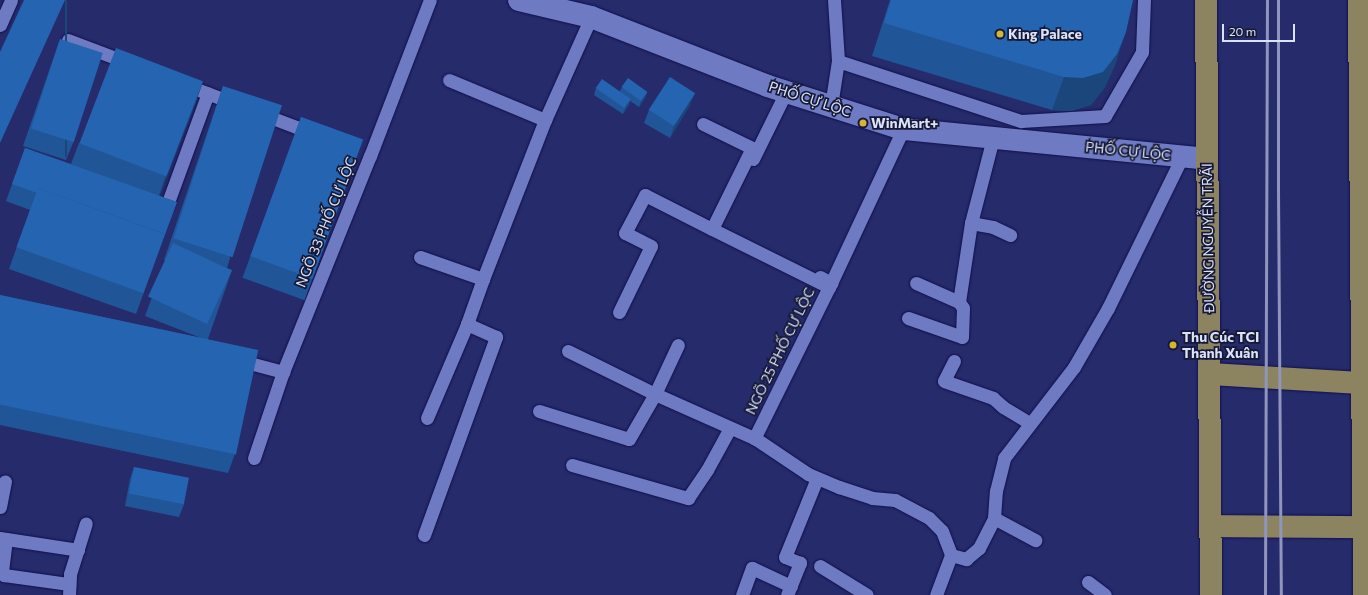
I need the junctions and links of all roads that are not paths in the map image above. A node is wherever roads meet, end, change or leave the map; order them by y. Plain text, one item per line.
1 (11, 0) edge
2 (430, 0) edge
3 (519, 0) edge
4 (834, 0) edge
5 (1144, 0) edge
6 (1206, 0) edge
7 (1360, 0) edge
8 (549, 3) edge
9 (591, 17) junction
10 (0, 25) edge
11 (68, 40) edge
12 (838, 61) junction
13 (142, 68) edge
14 (171, 79) edge
15 (449, 80) dead end
16 (786, 92) junction
17 (208, 93) junction
18 (831, 106) junction
19 (545, 120) junction
20 (703, 124) dead end
21 (903, 129) junction
22 (324, 137) edge
23 (993, 138) junction
24 (1182, 157) junction
25 (1207, 159) junction
26 (167, 205) edge
27 (971, 223) junction
28 (716, 228) junction
29 (1010, 235) dead end
30 (420, 257) dead end
31 (1364, 267) edge
32 (483, 279) junction
33 (916, 283) dead end
34 (959, 302) junction
35 (620, 312) dead end
36 (908, 318) dead end
37 (467, 324) junction
38 (678, 345) dead end
39 (568, 351) dead end
40 (222, 356) edge
41 (954, 361) dead end
42 (283, 372) junction
43 (1209, 374) junction
44 (1362, 383) junction
45 (655, 394) junction
46 (539, 411) dead end
47 (427, 418) dead end
48 (1030, 423) junction
49 (730, 428) junction
50 (754, 439) junction
51 (254, 458) dead end
52 (572, 465) dead end
53 (817, 478) junction
54 (5, 481) dead end
55 (0, 507) edge
56 (994, 518) junction
57 (86, 522) dead end
58 (1210, 526) junction
59 (1363, 527) junction
60 (424, 535) dead end
61 (3, 538) edge
62 (1035, 540) dead end
63 (78, 550) junction
64 (1366, 550) edge
65 (951, 555) junction
66 (820, 566) dead end
67 (1088, 582) dead end
68 (69, 590) edge
69 (789, 590) edge
70 (742, 595) edge
71 (867, 595) edge
72 (936, 595) edge
73 (1105, 595) edge
74 (1211, 595) edge
75 (1364, 595) edge

1 - 10 lane
2 - 42 lane, NGÕ 33 PHỐ CỰ LỘC
3 - 8 street, PHỐ CỰ LỘC
4 - 12 lane
5 - 12 lane
6 - 25 main road, ĐƯỜNG NGUYỄN TRÃI
7 - 31 main road
8 - 9 street, PHỐ CỰ LỘC
9 - 16 street, PHỐ CỰ LỘC
9 - 19 lane
11 - 13 lane
12 - 18 lane
14 - 17 lane
15 - 19 lane
16 - 18 street, PHỐ CỰ LỘC
16 - 28 lane
17 - 22 lane
17 - 26 lane
18 - 21 street, PHỐ CỰ LỘC
19 - 32 lane
20 - 28 lane
21 - 23 street, PHỐ CỰ LỘC
21 - 28 lane
23 - 24 street, PHỐ CỰ LỘC
23 - 27 lane
24 - 25 street, PHỐ CỰ LỘC
24 - 48 lane
25 - 43 main road, ĐƯỜNG NGUYỄN TRÃI
27 - 29 lane
27 - 34 lane
28 - 35 lane
28 - 50 lane, NGÕ 25 PHỐ CỰ LỘC
30 - 32 lane
31 - 44 main road
32 - 37 lane
33 - 34 lane
34 - 36 lane
37 - 47 lane
37 - 60 lane
38 - 45 lane
39 - 45 lane
40 - 42 lane
41 - 48 lane
42 - 51 lane, NGÕ 33 PHỐ CỰ LỘC
43 - 44 main road
43 - 58 main road, ĐƯỜNG NGUYỄN TRÃI
44 - 59 main road
45 - 46 lane
45 - 49 lane
48 - 56 lane
49 - 50 lane
49 - 52 lane
50 - 53 lane
53 - 65 lane
53 - 69 lane
54 - 55 lane
56 - 62 lane
56 - 65 lane
57 - 63 lane
58 - 59 main road
58 - 74 main road, ĐƯỜNG NGUYỄN TRÃI
59 - 64 main road
61 - 63 lane
61 - 68 lane
63 - 68 lane
64 - 75 main road
65 - 72 lane
66 - 71 lane
67 - 73 lane
69 - 70 lane

